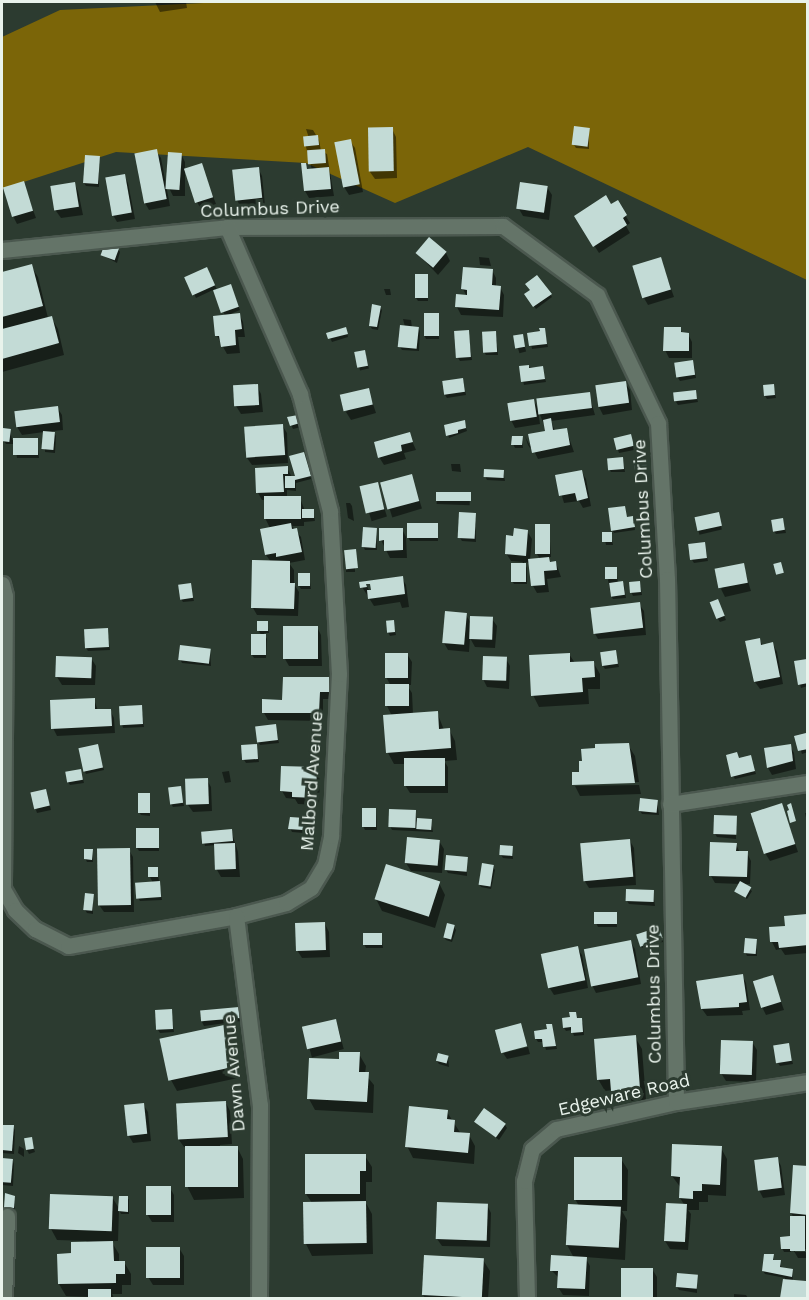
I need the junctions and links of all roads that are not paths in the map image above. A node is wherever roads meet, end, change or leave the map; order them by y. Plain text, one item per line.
1 (227, 227) junction
2 (2, 250) edge
3 (2, 584) edge
4 (807, 783) edge
5 (670, 804) junction
6 (236, 916) junction
7 (807, 1082) edge
8 (676, 1102) junction
9 (7, 1216) dead end
10 (4, 1299) edge
11 (259, 1299) edge
12 (528, 1299) edge

1 - 2 street, Columbus Drive
1 - 5 street, Columbus Drive
1 - 6 street, Malbord Avenue
3 - 6 street, Malbord Avenue
4 - 5 street
5 - 8 street, Columbus Drive
6 - 11 street, Dawn Avenue
7 - 8 street, Edgeware Road
8 - 12 street, Edgeware Road
9 - 10 street

